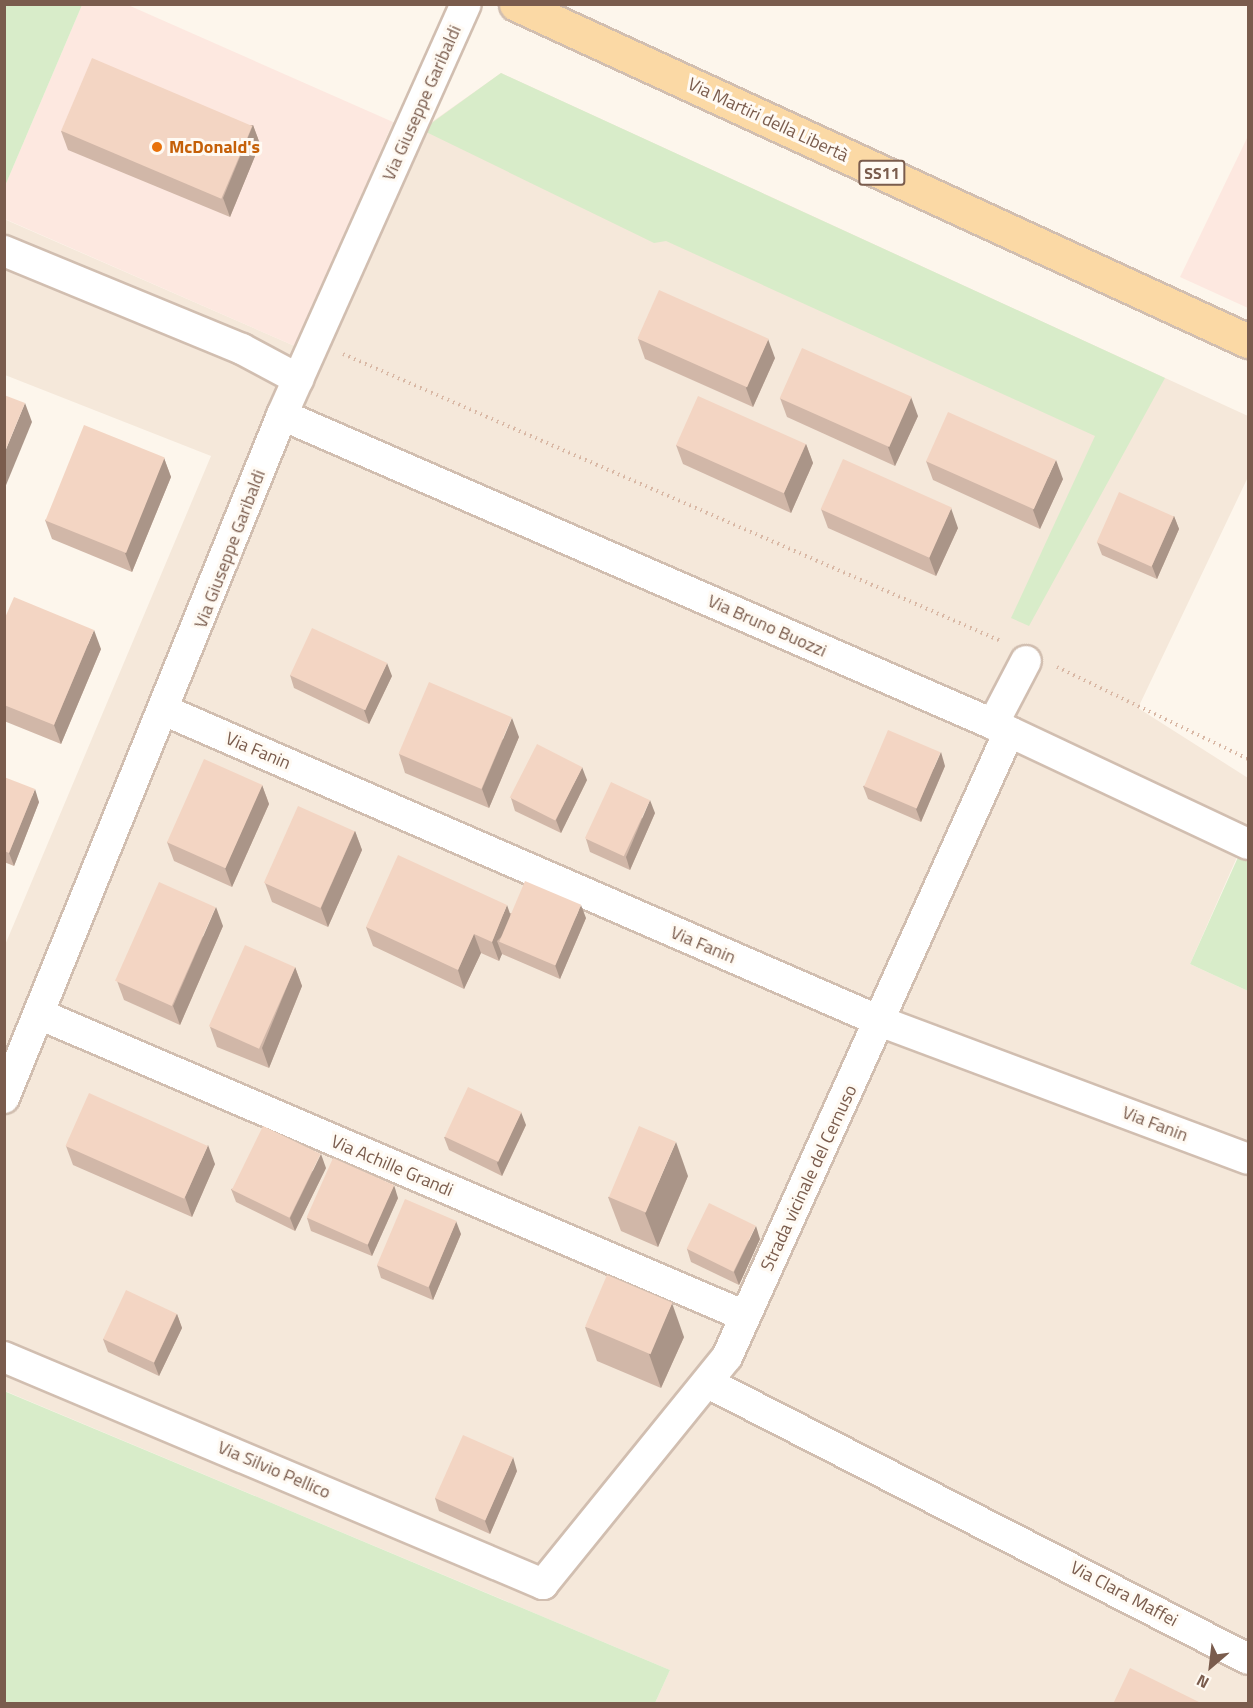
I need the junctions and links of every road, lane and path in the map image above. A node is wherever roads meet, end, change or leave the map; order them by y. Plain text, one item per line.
1 (466, 4) edge
2 (516, 4) edge
3 (4, 251) edge
4 (1248, 341) edge
5 (314, 342) junction
6 (298, 379) junction
7 (282, 415) junction
8 (1030, 657) junction
9 (166, 711) junction
10 (1001, 728) junction
11 (1248, 759) edge
12 (1248, 844) edge
13 (39, 1014) junction
14 (882, 1022) junction
15 (4, 1098) edge
16 (1248, 1160) edge
17 (745, 1317) junction
18 (4, 1357) edge
19 (708, 1383) junction
20 (543, 1584) joint
21 (1248, 1659) edge

1 - 5 street, Via Giuseppe Garibaldi
2 - 4 main road, Via Martiri della Libertà / SS11
3 - 6 street
5 - 6 street, Via Giuseppe Garibaldi
5 - 8 path
6 - 7 street, Via Giuseppe Garibaldi
7 - 9 street, Via Giuseppe Garibaldi
7 - 10 street, Via Bruno Buozzi
8 - 10 street, Strada vicinale del Cernuso
8 - 11 path
9 - 13 street, Via Giuseppe Garibaldi
9 - 14 street, Via Fanin
10 - 12 street, Via Bruno Buozzi
10 - 14 street, Strada vicinale del Cernuso
13 - 15 street, Via Giuseppe Garibaldi
13 - 17 street, Via Achille Grandi
14 - 16 street, Via Fanin
14 - 17 street, Strada vicinale del Cernuso
17 - 19 street, Strada vicinale del Cernuso
18 - 20 street, Via Silvio Pellico
19 - 20 street, Strada vicinale del Cernuso
19 - 21 street, Via Clara Maffei

